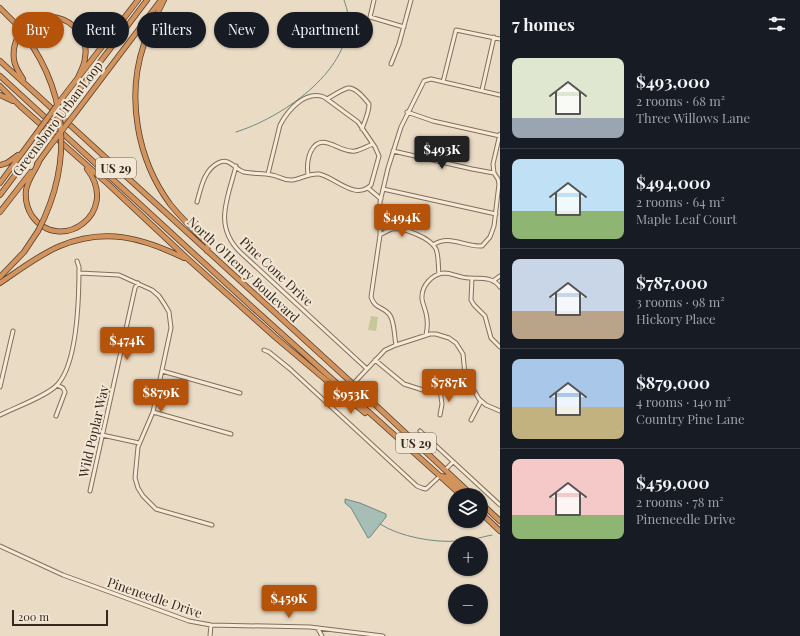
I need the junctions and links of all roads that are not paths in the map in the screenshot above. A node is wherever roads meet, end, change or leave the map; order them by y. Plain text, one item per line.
1 (138, 0) edge
2 (147, 0) edge
3 (161, 0) edge
4 (164, 0) edge
5 (374, 0) edge
6 (411, 0) edge
7 (0, 8) edge
8 (404, 27) junction
9 (494, 38) junction
10 (500, 38) edge
11 (0, 61) edge
12 (391, 64) dead end
13 (0, 76) edge
14 (77, 80) junction
15 (443, 82) junction
16 (26, 84) junction
17 (0, 86) edge
18 (482, 90) junction
19 (0, 95) edge
20 (500, 95) edge
21 (327, 99) junction
22 (20, 106) junction
23 (407, 112) junction
24 (362, 129) junction
25 (500, 135) edge
26 (373, 144) junction
27 (25, 148) junction
28 (394, 151) junction
29 (81, 161) junction
30 (39, 162) junction
31 (0, 165) edge
32 (236, 166) junction
33 (494, 173) junction
34 (268, 174) junction
35 (308, 176) junction
36 (0, 182) edge
37 (368, 188) junction
38 (383, 189) junction
39 (0, 195) edge
40 (381, 199) junction
41 (197, 202) dead end
42 (0, 212) edge
43 (496, 214) junction
44 (380, 235) junction
45 (433, 245) junction
46 (208, 251) junction
47 (189, 260) junction
48 (77, 261) dead end
49 (79, 273) junction
50 (439, 274) junction
51 (500, 276) edge
52 (0, 277) edge
53 (472, 278) junction
54 (493, 281) junction
55 (0, 283) edge
56 (138, 283) junction
57 (500, 287) edge
58 (13, 331) dead end
59 (426, 335) junction
60 (396, 345) junction
61 (500, 347) edge
62 (264, 350) dead end
63 (375, 360) junction
64 (366, 368) junction
65 (162, 371) junction
66 (467, 378) junction
67 (353, 384) junction
68 (57, 385) junction
69 (0, 387) edge
70 (440, 390) junction
71 (240, 393) dead end
72 (480, 400) junction
73 (500, 411) edge
74 (153, 412) junction
75 (0, 415) edge
76 (440, 415) dead end
77 (56, 416) dead end
78 (471, 420) dead end
79 (420, 431) dead end
80 (391, 432) junction
81 (231, 434) dead end
82 (102, 435) junction
83 (139, 443) junction
84 (453, 462) junction
85 (445, 470) junction
86 (440, 476) junction
87 (453, 488) edge
88 (460, 488) edge
89 (464, 488) edge
90 (90, 491) dead end
91 (500, 505) edge
92 (488, 510) edge
93 (488, 520) edge
94 (500, 520) edge
95 (212, 525) dead end
96 (500, 531) edge
97 (0, 546) edge
98 (211, 625) junction
99 (318, 628) junction
100 (210, 636) edge
101 (322, 636) edge
102 (383, 636) edge

1 - 14 highway
2 - 39 highway, Greensboro Urban Loop, bridge
3 - 30 highway, Greensboro Urban Loop, bridge
4 - 46 highway
5 - 8 street
6 - 8 street
7 - 52 highway, bridge
8 - 12 street
9 - 10 street
9 - 15 street
9 - 18 street
11 - 16 highway, North O'Henry Boulevard / US 29
13 - 80 highway, North O'Henry Boulevard / US 29
14 - 16 highway
14 - 27 highway, bridge
15 - 18 street
15 - 23 street
16 - 46 highway, North O'Henry Boulevard / US 29
17 - 22 highway
18 - 20 street
19 - 22 highway
21 - 24 street
21 - 24 street
21 - 34 street
22 - 29 highway
23 - 25 street
23 - 28 street
24 - 26 street
25 - 33 street
26 - 35 street
26 - 37 street
27 - 31 highway
27 - 36 highway
28 - 33 street
28 - 38 street
29 - 30 highway
29 - 47 highway
30 - 42 highway, Greensboro Urban Loop
32 - 34 street
32 - 41 street
32 - 64 street, Pine Cone Drive
33 - 43 street
34 - 35 street
35 - 37 street
37 - 40 street
38 - 40 street
38 - 43 street
40 - 44 street
43 - 45 street
44 - 45 street
44 - 60 street
45 - 50 street
46 - 67 highway, North O'Henry Boulevard / US 29
47 - 55 highway
47 - 80 highway
48 - 49 street
49 - 56 street
49 - 68 street
50 - 53 street
50 - 59 street
51 - 54 street
53 - 54 street
53 - 61 street
54 - 57 street
56 - 65 street
56 - 82 street, Wild Poplar Way
58 - 69 street
59 - 60 street
59 - 66 street
60 - 63 street
62 - 86 street
63 - 64 street
63 - 70 street
64 - 67 street
65 - 71 street
65 - 74 street
66 - 70 street
66 - 72 street
67 - 85 highway, North O'Henry Boulevard / US 29
68 - 75 street
68 - 77 street
70 - 76 street
72 - 73 street
72 - 78 street
74 - 81 street
74 - 83 street
79 - 84 street
80 - 86 highway, North O'Henry Boulevard / US 29
82 - 83 street
82 - 90 street, Wild Poplar Way
83 - 95 street
84 - 85 street
84 - 91 street
85 - 89 highway, North O'Henry Boulevard / US 29
86 - 87 highway, North O'Henry Boulevard / US 29
86 - 88 highway
92 - 94 highway
93 - 96 highway
97 - 98 street, Pineneedle Drive
98 - 99 street, Pineneedle Drive
98 - 100 street
99 - 101 street
99 - 102 street, Pineneedle Drive

